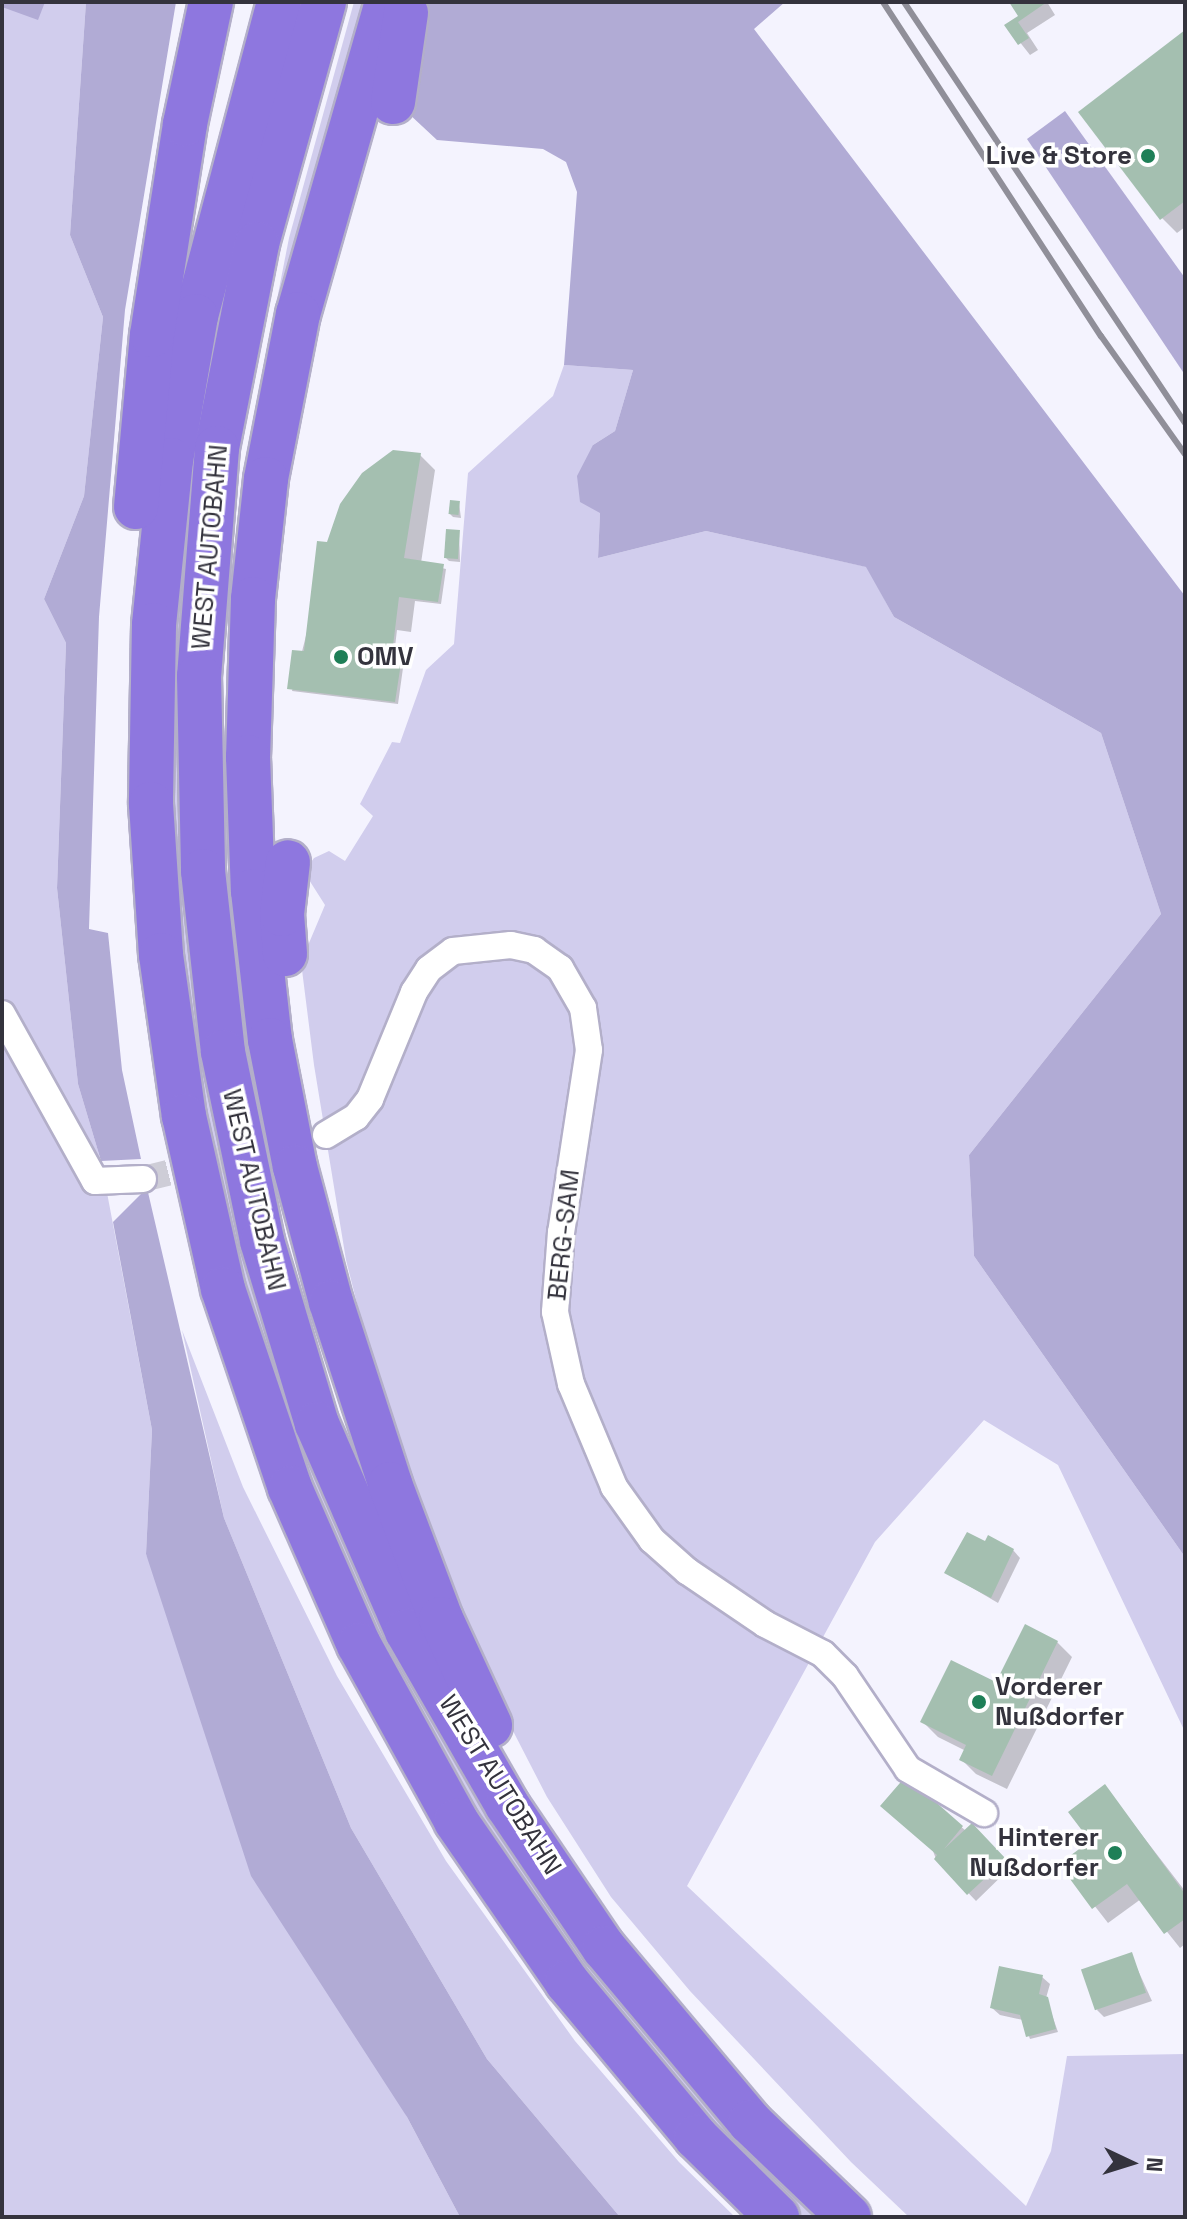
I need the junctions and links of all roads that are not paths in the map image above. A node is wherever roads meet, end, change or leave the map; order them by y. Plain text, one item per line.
1 (211, 2) edge
2 (279, 2) edge
3 (324, 2) edge
4 (387, 2) edge
5 (407, 2) edge
6 (393, 102) dead end
7 (154, 625) junction
8 (288, 862) dead end
9 (2, 1014) edge
10 (285, 1111) junction
11 (326, 1135) tunnel mouth
12 (143, 1179) tunnel mouth
13 (507, 1805) junction
14 (984, 1813) dead end
15 (777, 2217) edge
16 (849, 2217) edge

1 - 7 highway
2 - 7 highway, WEST AUTOBAHN
3 - 13 highway, WEST AUTOBAHN
4 - 10 highway
5 - 6 highway
7 - 15 highway, WEST AUTOBAHN
8 - 10 highway
9 - 12 street
10 - 13 highway
11 - 14 street, BERG-SAM
13 - 16 highway, WEST AUTOBAHN

